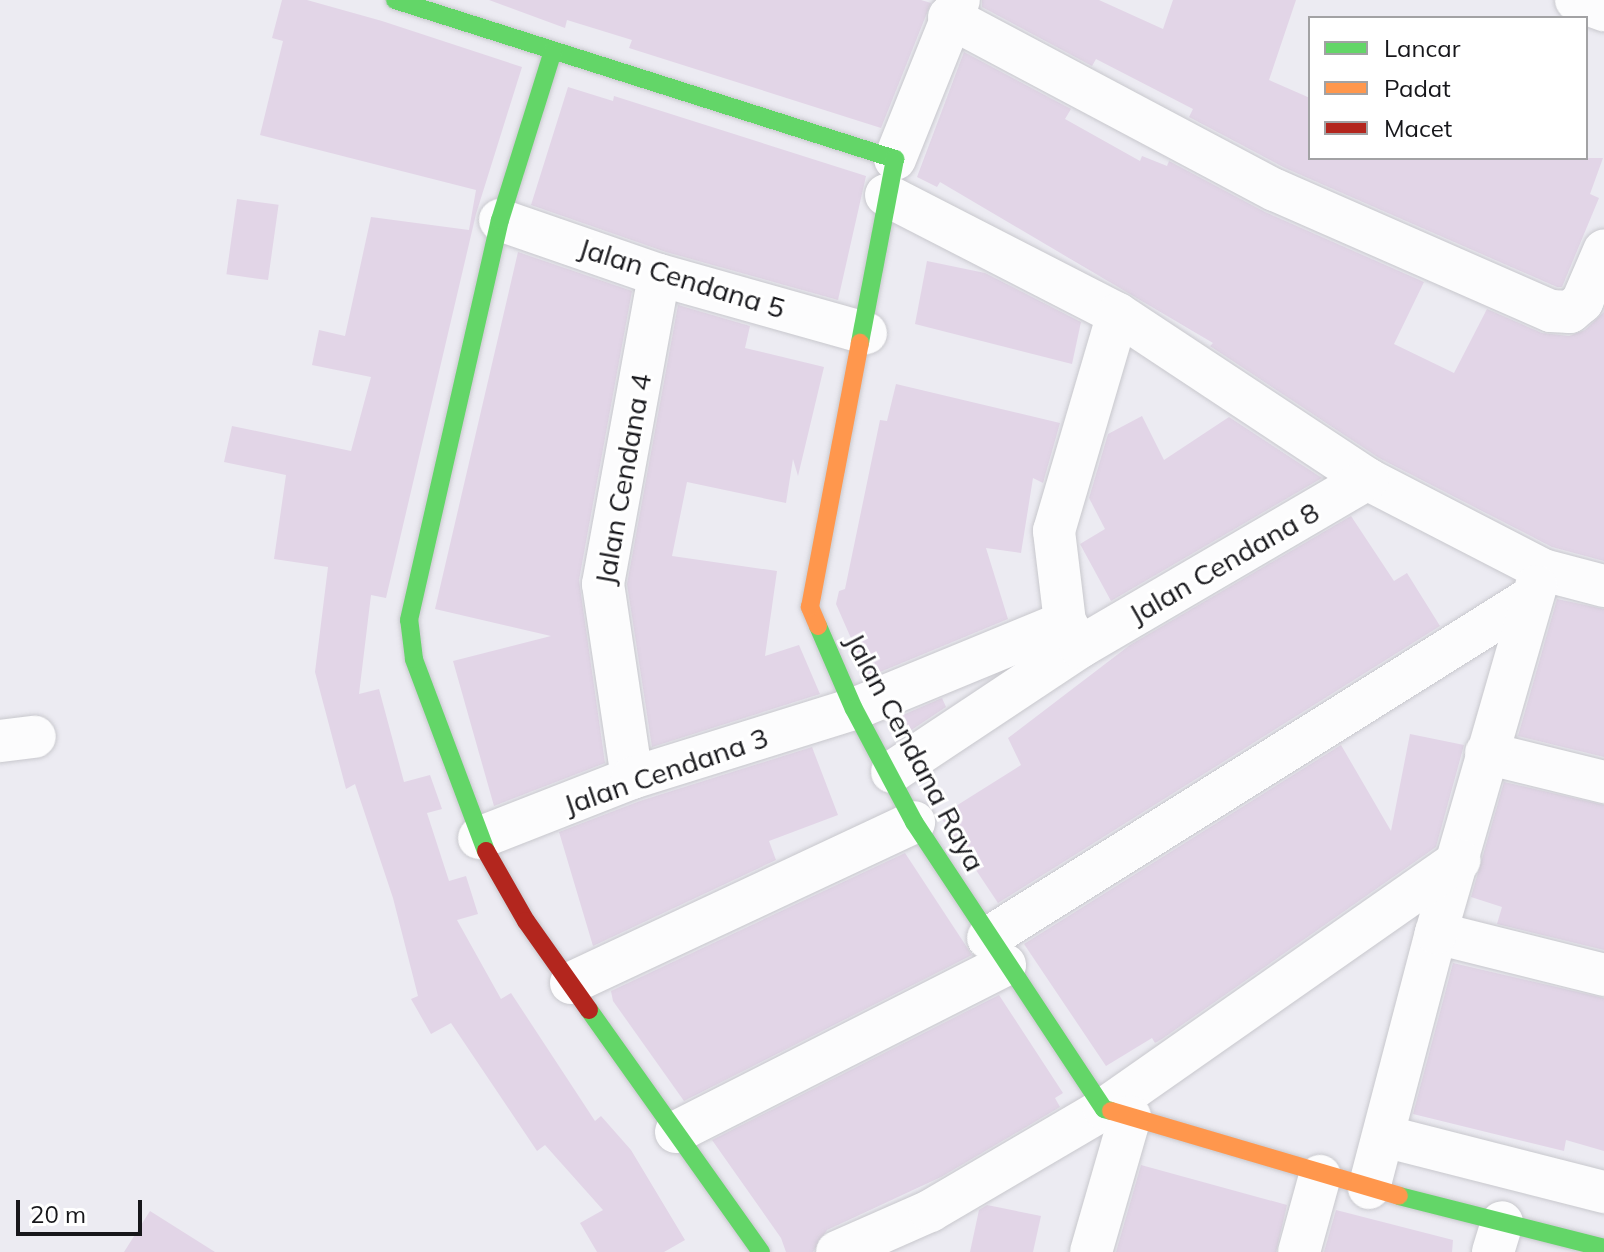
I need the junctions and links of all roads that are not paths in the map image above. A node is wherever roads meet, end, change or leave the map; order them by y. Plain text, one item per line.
1 (395, 0) edge
2 (1576, 0) edge
3 (954, 9) edge
4 (1604, 10) edge
5 (553, 51) junction
6 (890, 177) junction
7 (500, 220) junction
8 (1603, 257) edge
9 (659, 275) junction
10 (1118, 314) junction
11 (866, 333) junction
12 (1367, 479) junction
13 (1537, 583) junction
14 (1604, 586) edge
15 (1072, 635) junction
16 (854, 709) junction
17 (1486, 753) junction
18 (892, 772) junction
19 (632, 778) junction
20 (1604, 782) edge
21 (914, 822) junction
22 (479, 838) junction
23 (1459, 860) junction
24 (1436, 933) junction
25 (996, 952) junction
26 (1604, 975) edge
27 (571, 983) junction
28 (1117, 1113) junction
29 (676, 1132) junction
30 (1384, 1136) junction
31 (1320, 1176) junction
32 (1369, 1188) junction
33 (1604, 1192) edge
34 (930, 1211) junction
35 (1498, 1237) edge
36 (1604, 1248) edge
37 (761, 1252) edge
38 (837, 1252) edge
39 (918, 1252) edge
40 (1091, 1252) edge
41 (1299, 1252) edge

1 - 5 street
2 - 4 street
3 - 6 street
3 - 8 street
5 - 6 street
5 - 7 street
6 - 10 street
6 - 11 street, Jalan Cendana Raya
7 - 9 street, Jalan Cendana 5
7 - 22 street
9 - 11 street, Jalan Cendana 5
9 - 19 street, Jalan Cendana 4
10 - 12 street
10 - 15 street
11 - 16 street, Jalan Cendana Raya
12 - 13 street
12 - 15 street, Jalan Cendana 8
13 - 14 street
13 - 17 street
13 - 25 street
15 - 16 street, Jalan Cendana 8
15 - 18 street
16 - 18 street, Jalan Cendana Raya
16 - 19 street, Jalan Cendana 3
17 - 20 street
17 - 23 street
18 - 21 street, Jalan Cendana Raya
19 - 22 street, Jalan Cendana 3
21 - 25 street, Jalan Cendana Raya
21 - 27 street
22 - 27 street
23 - 24 street
23 - 28 street
24 - 26 street
24 - 30 street
25 - 28 street, Jalan Cendana Raya
25 - 29 street
27 - 29 street
28 - 31 street
28 - 34 street
28 - 40 street
29 - 37 street
30 - 32 street
30 - 33 street
31 - 32 street
31 - 41 street
32 - 35 street
34 - 38 street
34 - 39 street
35 - 36 street

